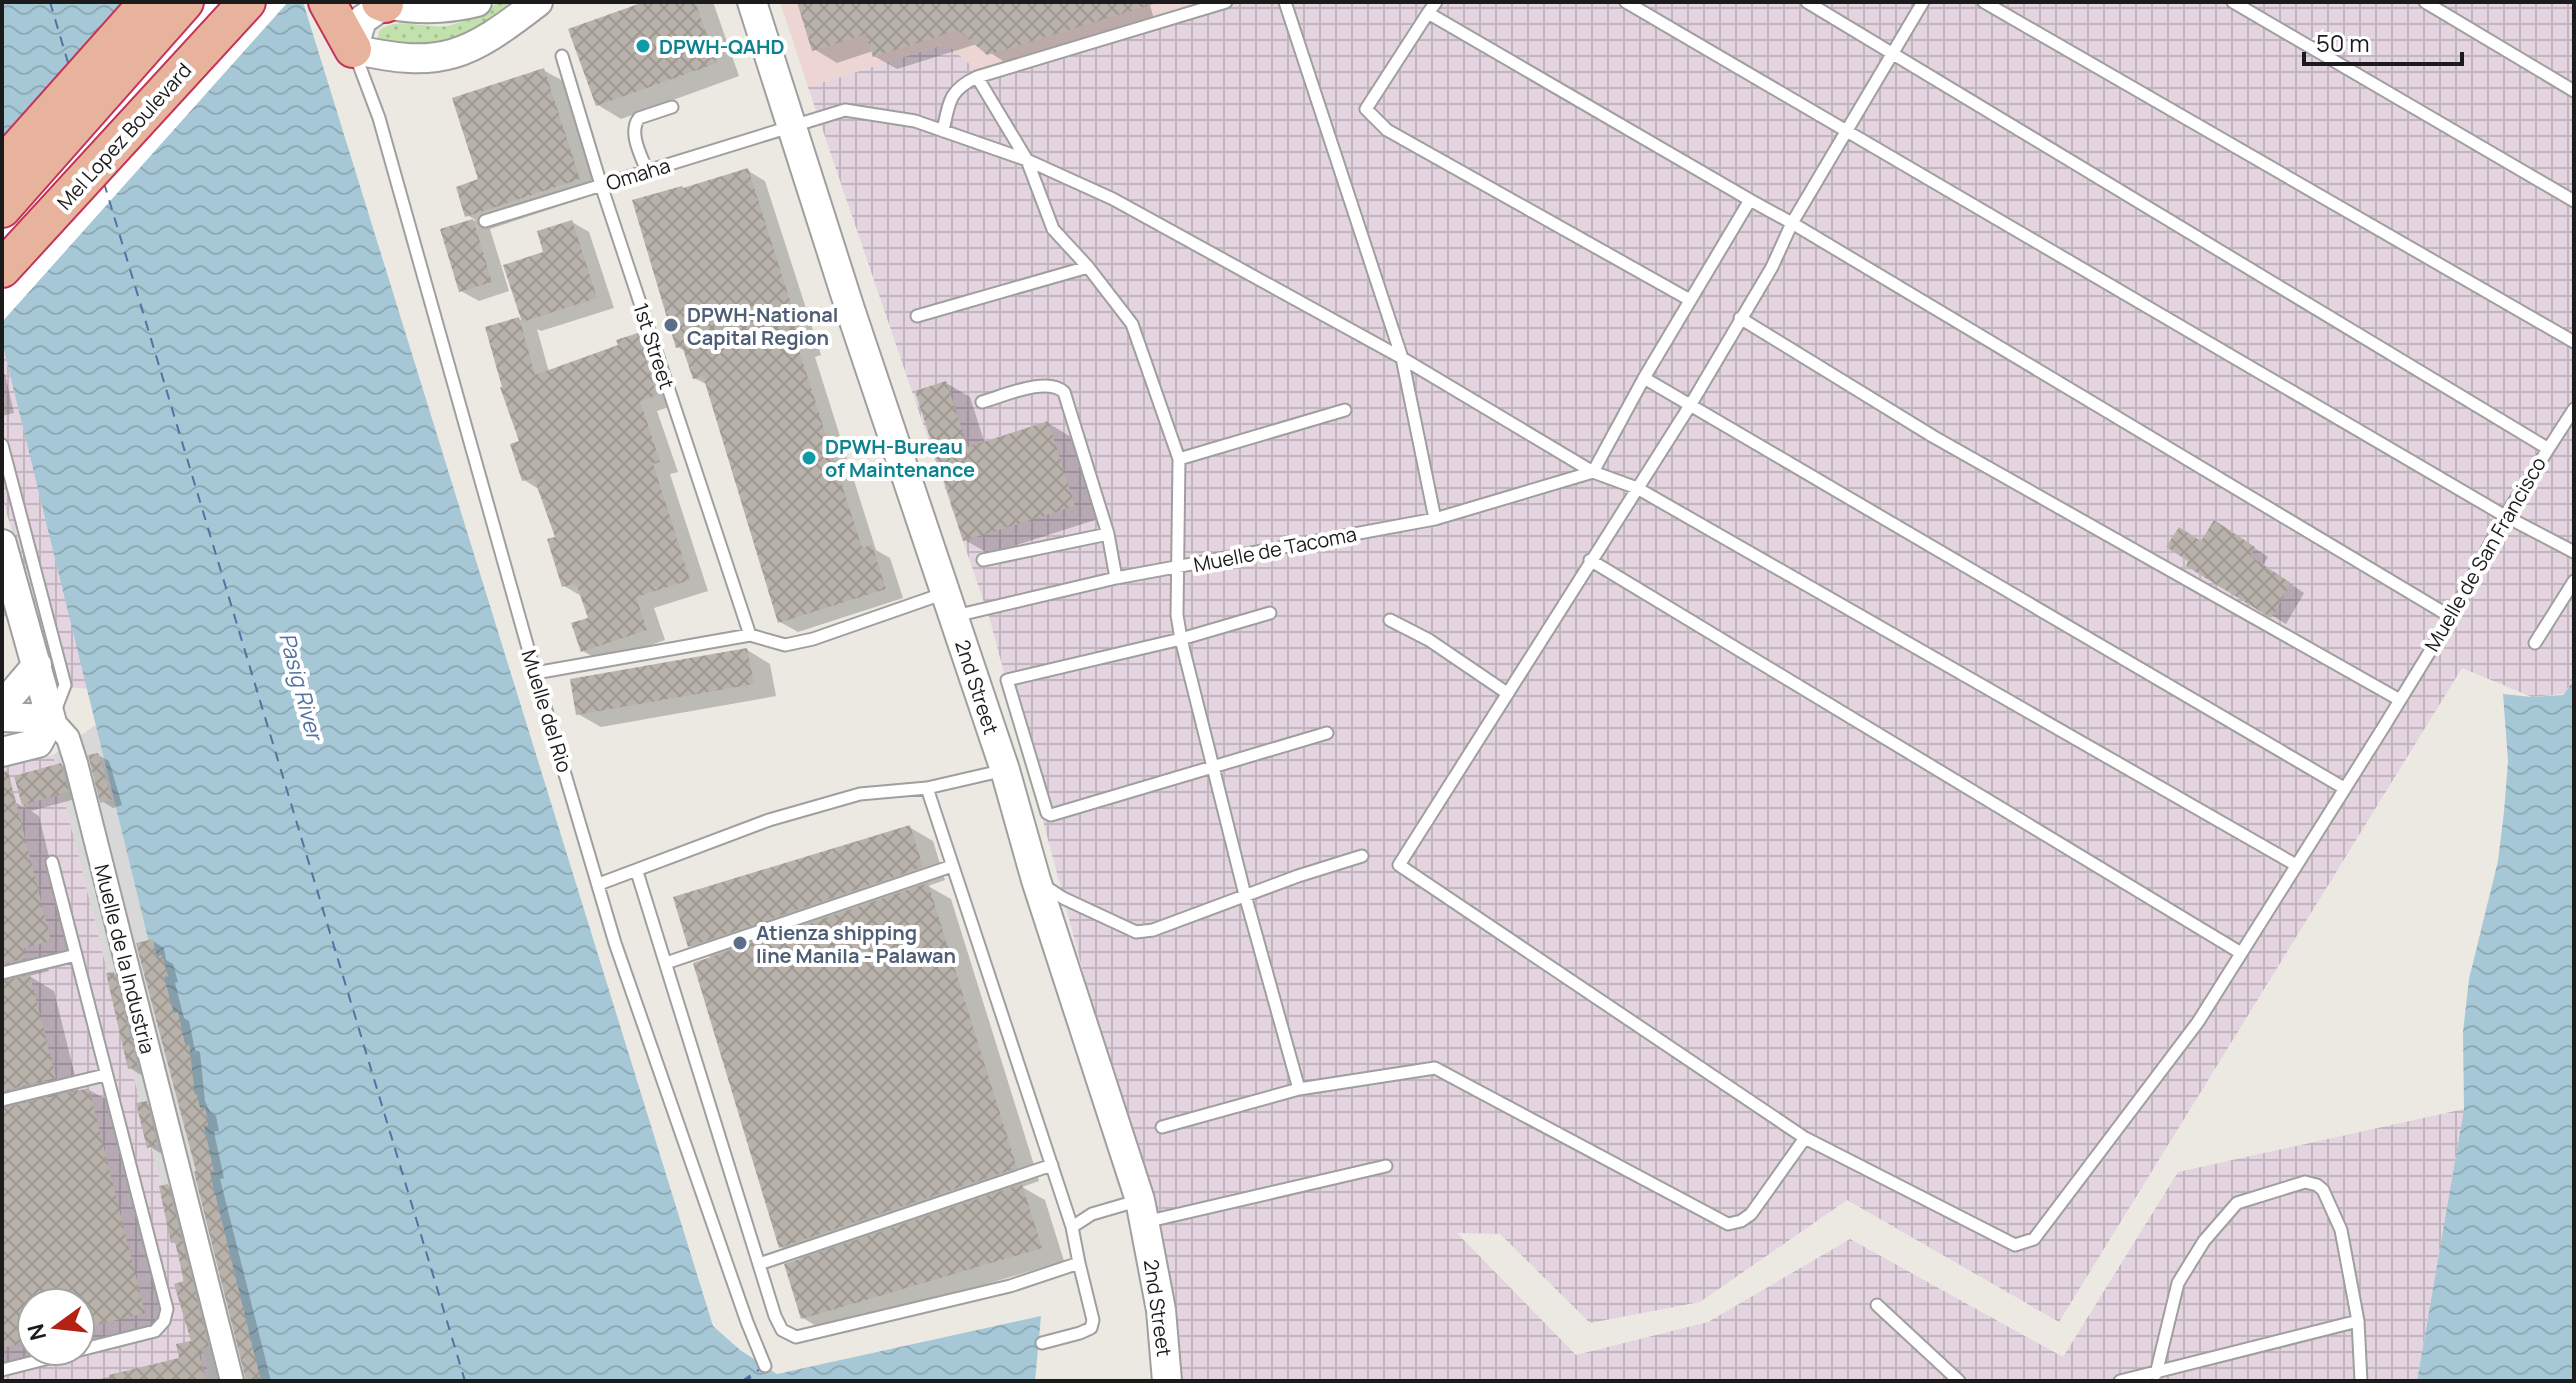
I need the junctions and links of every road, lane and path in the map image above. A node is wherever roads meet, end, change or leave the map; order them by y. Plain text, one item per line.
1 (148, 2) edge
2 (185, 2) edge
3 (247, 2) edge
4 (327, 2) edge
5 (477, 2) edge
6 (538, 2) edge
7 (752, 2) edge
8 (1226, 2) edge
9 (1285, 2) edge
10 (1626, 2) edge
11 (1807, 2) edge
12 (1923, 2) edge
13 (1984, 2) edge
14 (2233, 2) edge
15 (2425, 2) edge
16 (382, 3) edge
17 (1432, 7) edge
18 (353, 49) junction
19 (1893, 52) junction
20 (562, 56) dead end
21 (977, 77) junction
22 (2574, 91) edge
23 (672, 107) dead end
24 (791, 127) junction
25 (943, 131) junction
26 (1847, 132) junction
27 (1027, 160) junction
28 (2, 166) edge
29 (647, 171) junction
30 (601, 185) junction
31 (1750, 200) junction
32 (2574, 201) edge
33 (2, 209) edge
34 (485, 221) dead end
35 (1792, 223) junction
36 (1088, 267) junction
37 (2, 269) edge
38 (1690, 300) junction
39 (917, 316) dead end
40 (1740, 318) junction
41 (2574, 342) edge
42 (1402, 358) junction
43 (1644, 378) junction
44 (982, 402) dead end
45 (1691, 404) junction
46 (2574, 409) edge
47 (1345, 410) dead end
48 (2, 445) edge
49 (2547, 448) junction
50 (1179, 459) junction
51 (1593, 472) junction
52 (1637, 488) junction
53 (2505, 516) junction
54 (1435, 519) junction
55 (1108, 534) junction
56 (2, 544) edge
57 (2574, 552) edge
58 (983, 560) dead end
59 (1590, 560) junction
60 (1179, 568) junction
61 (1116, 578) junction
62 (2574, 581) edge
63 (949, 605) junction
64 (1270, 613) dead end
65 (2451, 617) junction
66 (1390, 620) dead end
67 (750, 635) junction
68 (1181, 639) junction
69 (2535, 643) dead end
70 (37, 665) junction
71 (535, 673) junction
72 (1507, 693) junction
73 (2400, 700) junction
74 (2, 706) edge
75 (2, 717) edge
76 (51, 719) junction
77 (1327, 733) dead end
78 (2, 752) edge
79 (1213, 767) junction
80 (1005, 770) junction
81 (927, 788) junction
82 (2344, 788) junction
83 (1362, 856) dead end
84 (52, 862) dead end
85 (2296, 865) junction
86 (952, 866) junction
87 (637, 872) junction
88 (1036, 880) junction
89 (599, 884) junction
90 (1245, 895) junction
91 (2241, 953) junction
92 (76, 955) junction
93 (666, 963) junction
94 (2, 973) edge
95 (105, 1075) junction
96 (1299, 1089) junction
97 (2, 1100) edge
98 (1162, 1127) dead end
99 (1805, 1138) junction
100 (1052, 1165) junction
101 (1386, 1166) dead end
102 (1142, 1211) junction
103 (1072, 1227) junction
104 (1079, 1263) junction
105 (759, 1264) junction
106 (1877, 1305) dead end
107 (2358, 1321) junction
108 (1042, 1343) dead end
109 (96, 1346) edge
110 (765, 1366) dead end
111 (2156, 1374) junction
112 (232, 1381) edge
113 (1167, 1381) edge
114 (1959, 1381) edge
115 (2120, 1381) edge
116 (2361, 1381) edge

1 - 28 highway
2 - 33 highway
3 - 37 highway, Mel Lopez Boulevard
4 - 18 highway
5 - 16 street
6 - 18 street
7 - 24 street, 2nd Street
8 - 21 lane
9 - 42 lane
10 - 26 lane
11 - 19 lane
12 - 19 lane
13 - 41 lane
14 - 32 lane
15 - 22 lane
16 - 18 street
17 - 31 lane
17 - 38 lane
18 - 71 lane, Muelle del Rio
19 - 26 lane
19 - 49 lane
20 - 30 lane, 1st Street
21 - 25 lane
21 - 27 lane
23 - 29 lane
24 - 25 lane, Omaha
24 - 29 lane, Omaha
24 - 63 street, 2nd Street
25 - 27 lane, Omaha
26 - 35 lane
26 - 53 lane
27 - 36 lane
27 - 42 lane, Omaha
29 - 30 lane, Omaha
30 - 34 lane, Omaha
30 - 67 lane, 1st Street
31 - 35 lane
31 - 38 lane
35 - 40 lane
35 - 65 lane
36 - 39 lane
36 - 50 lane
38 - 43 lane
40 - 45 lane
40 - 73 lane
42 - 51 lane, Omaha
42 - 54 lane
43 - 45 lane
43 - 51 lane
44 - 55 lane
45 - 52 lane
45 - 82 lane
46 - 49 lane, Muelle de San Francisco
47 - 50 lane
48 - 76 lane
49 - 53 lane, Muelle de San Francisco
50 - 60 lane
51 - 52 lane, Omaha
51 - 54 lane, Muelle de Tacoma
52 - 59 lane
52 - 85 lane, Omaha
53 - 57 lane
53 - 65 lane, Muelle de San Francisco
54 - 60 lane, Muelle de Tacoma
55 - 58 lane
55 - 61 lane
56 - 70 street, Muelle de la Industria
59 - 72 lane
59 - 91 lane
60 - 61 lane, Muelle de Tacoma
60 - 68 lane
61 - 63 lane, Muelle de Tacoma
62 - 69 lane
63 - 67 lane, Muelle de Tacoma
63 - 80 street, 2nd Street
64 - 68 lane
65 - 73 lane, Muelle de San Francisco
66 - 72 lane
67 - 71 lane
68 - 79 lane
68 - 79 lane
70 - 74 street
70 - 76 street, Muelle de la Industria
71 - 89 lane, Muelle del Rio
72 - 99 lane, Muelle de San Francisco
73 - 82 lane, Muelle de San Francisco
75 - 76 street
76 - 78 street
76 - 112 street, Muelle de la Industria
77 - 79 lane
79 - 90 lane
80 - 81 lane
80 - 88 street, 2nd Street
81 - 86 lane
81 - 87 lane
82 - 85 lane, Muelle de San Francisco
83 - 90 lane
84 - 92 lane
85 - 91 lane, Muelle de San Francisco
86 - 93 lane
86 - 100 lane
87 - 89 lane
87 - 93 lane
88 - 90 lane
88 - 102 street, 2nd Street
89 - 110 lane, Muelle del Rio
90 - 96 lane
91 - 99 lane, Muelle de San Francisco
92 - 94 lane
92 - 95 lane
93 - 105 lane
95 - 97 lane
95 - 109 lane
96 - 98 lane
96 - 99 lane
100 - 103 lane
100 - 105 lane
101 - 102 lane
102 - 103 lane
102 - 113 street, 2nd Street
103 - 104 lane
104 - 105 lane
104 - 108 lane
106 - 114 lane
107 - 111 lane
107 - 111 lane
107 - 116 lane
111 - 115 lane

